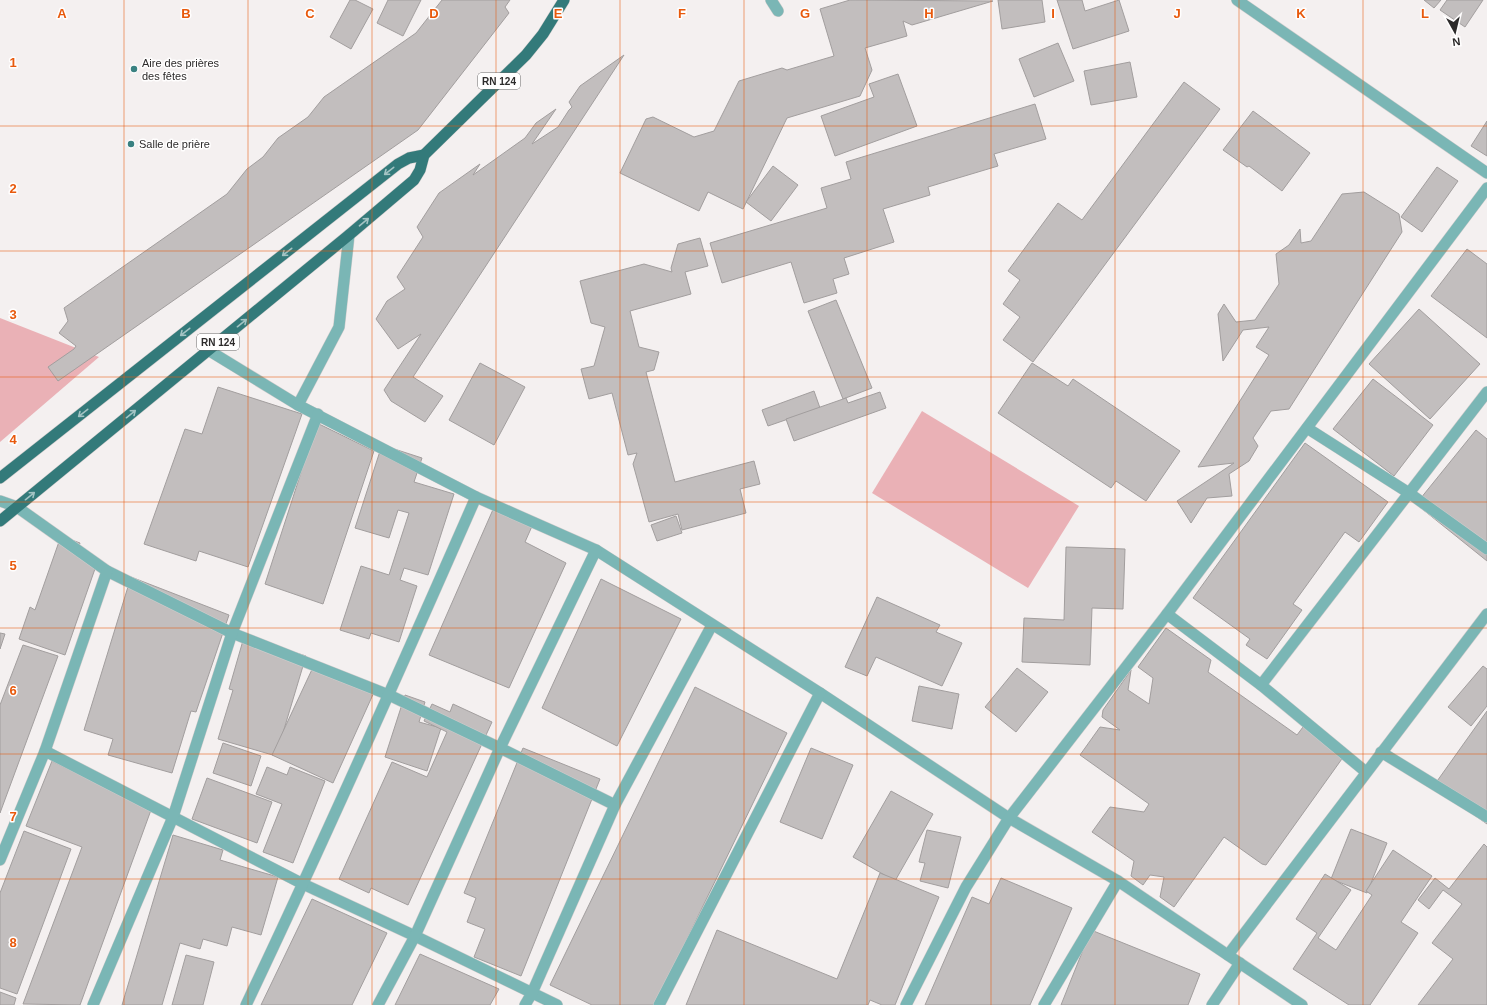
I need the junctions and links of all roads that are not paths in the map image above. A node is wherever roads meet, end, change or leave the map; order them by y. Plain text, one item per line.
1 (564, 0) edge
2 (771, 0) edge
3 (1237, 0) edge
4 (778, 11) dead end
5 (424, 155) junction
6 (1487, 173) edge
7 (1487, 188) edge
8 (349, 235) junction
9 (208, 350) junction
10 (1487, 392) edge
11 (298, 405) junction
12 (318, 414) junction
13 (1307, 428) junction
14 (0, 478) edge
15 (1408, 493) junction
16 (476, 497) junction
17 (0, 501) edge
18 (17, 507) junction
19 (0, 521) edge
20 (596, 550) junction
21 (1487, 550) edge
22 (107, 571) junction
23 (1168, 614) junction
24 (1487, 614) edge
25 (712, 625) junction
26 (232, 633) junction
27 (1261, 684) junction
28 (820, 693) junction
29 (389, 695) junction
30 (500, 748) junction
31 (45, 751) junction
32 (1381, 752) junction
33 (1366, 772) junction
34 (615, 805) junction
35 (173, 817) junction
36 (1487, 817) edge
37 (1009, 818) junction
38 (0, 860) edge
39 (1118, 881) junction
40 (303, 884) junction
41 (415, 936) junction
42 (1228, 955) junction
43 (1240, 963) junction
44 (532, 993) junction
45 (93, 1005) edge
46 (246, 1005) edge
47 (378, 1005) edge
48 (525, 1005) edge
49 (557, 1005) edge
50 (659, 1005) edge
51 (906, 1005) edge
52 (1044, 1005) edge
53 (1212, 1005) edge
54 (1302, 1005) edge

1 - 5 main road, RN 124
2 - 4 street
3 - 6 street
8 -> 5 main road, RN 124
5 -> 14 main road, RN 124
7 - 13 street
9 -> 8 main road, RN 124
8 - 11 street
9 - 11 street
18 -> 9 main road, RN 124
10 - 15 street
11 - 12 street
12 - 16 street
12 - 26 street
13 - 15 street
13 - 23 street
15 - 21 street
15 - 27 street
16 - 20 street
16 - 29 street
17 - 18 street
18 - 19 main road, RN 124
18 - 22 street
20 - 25 street
20 - 30 street
22 - 26 street
22 - 31 street
23 - 27 street
23 - 37 street
24 - 32 street
25 - 28 street
25 - 34 street
26 - 29 street
26 - 35 street
27 - 33 street
28 - 37 street
28 - 50 street
29 - 30 street
29 - 40 street
30 - 34 street
30 - 41 street
31 - 35 street
31 - 38 street
32 - 33 street
32 - 36 street
33 - 42 street
34 - 44 street
35 - 40 street
35 - 45 street
37 - 39 street
37 - 51 street
39 - 42 street
39 - 52 street
40 - 41 street
40 - 46 street
41 - 44 street
41 - 47 street
42 - 43 street
43 - 53 street
43 - 54 street
44 - 48 street
44 - 49 street

